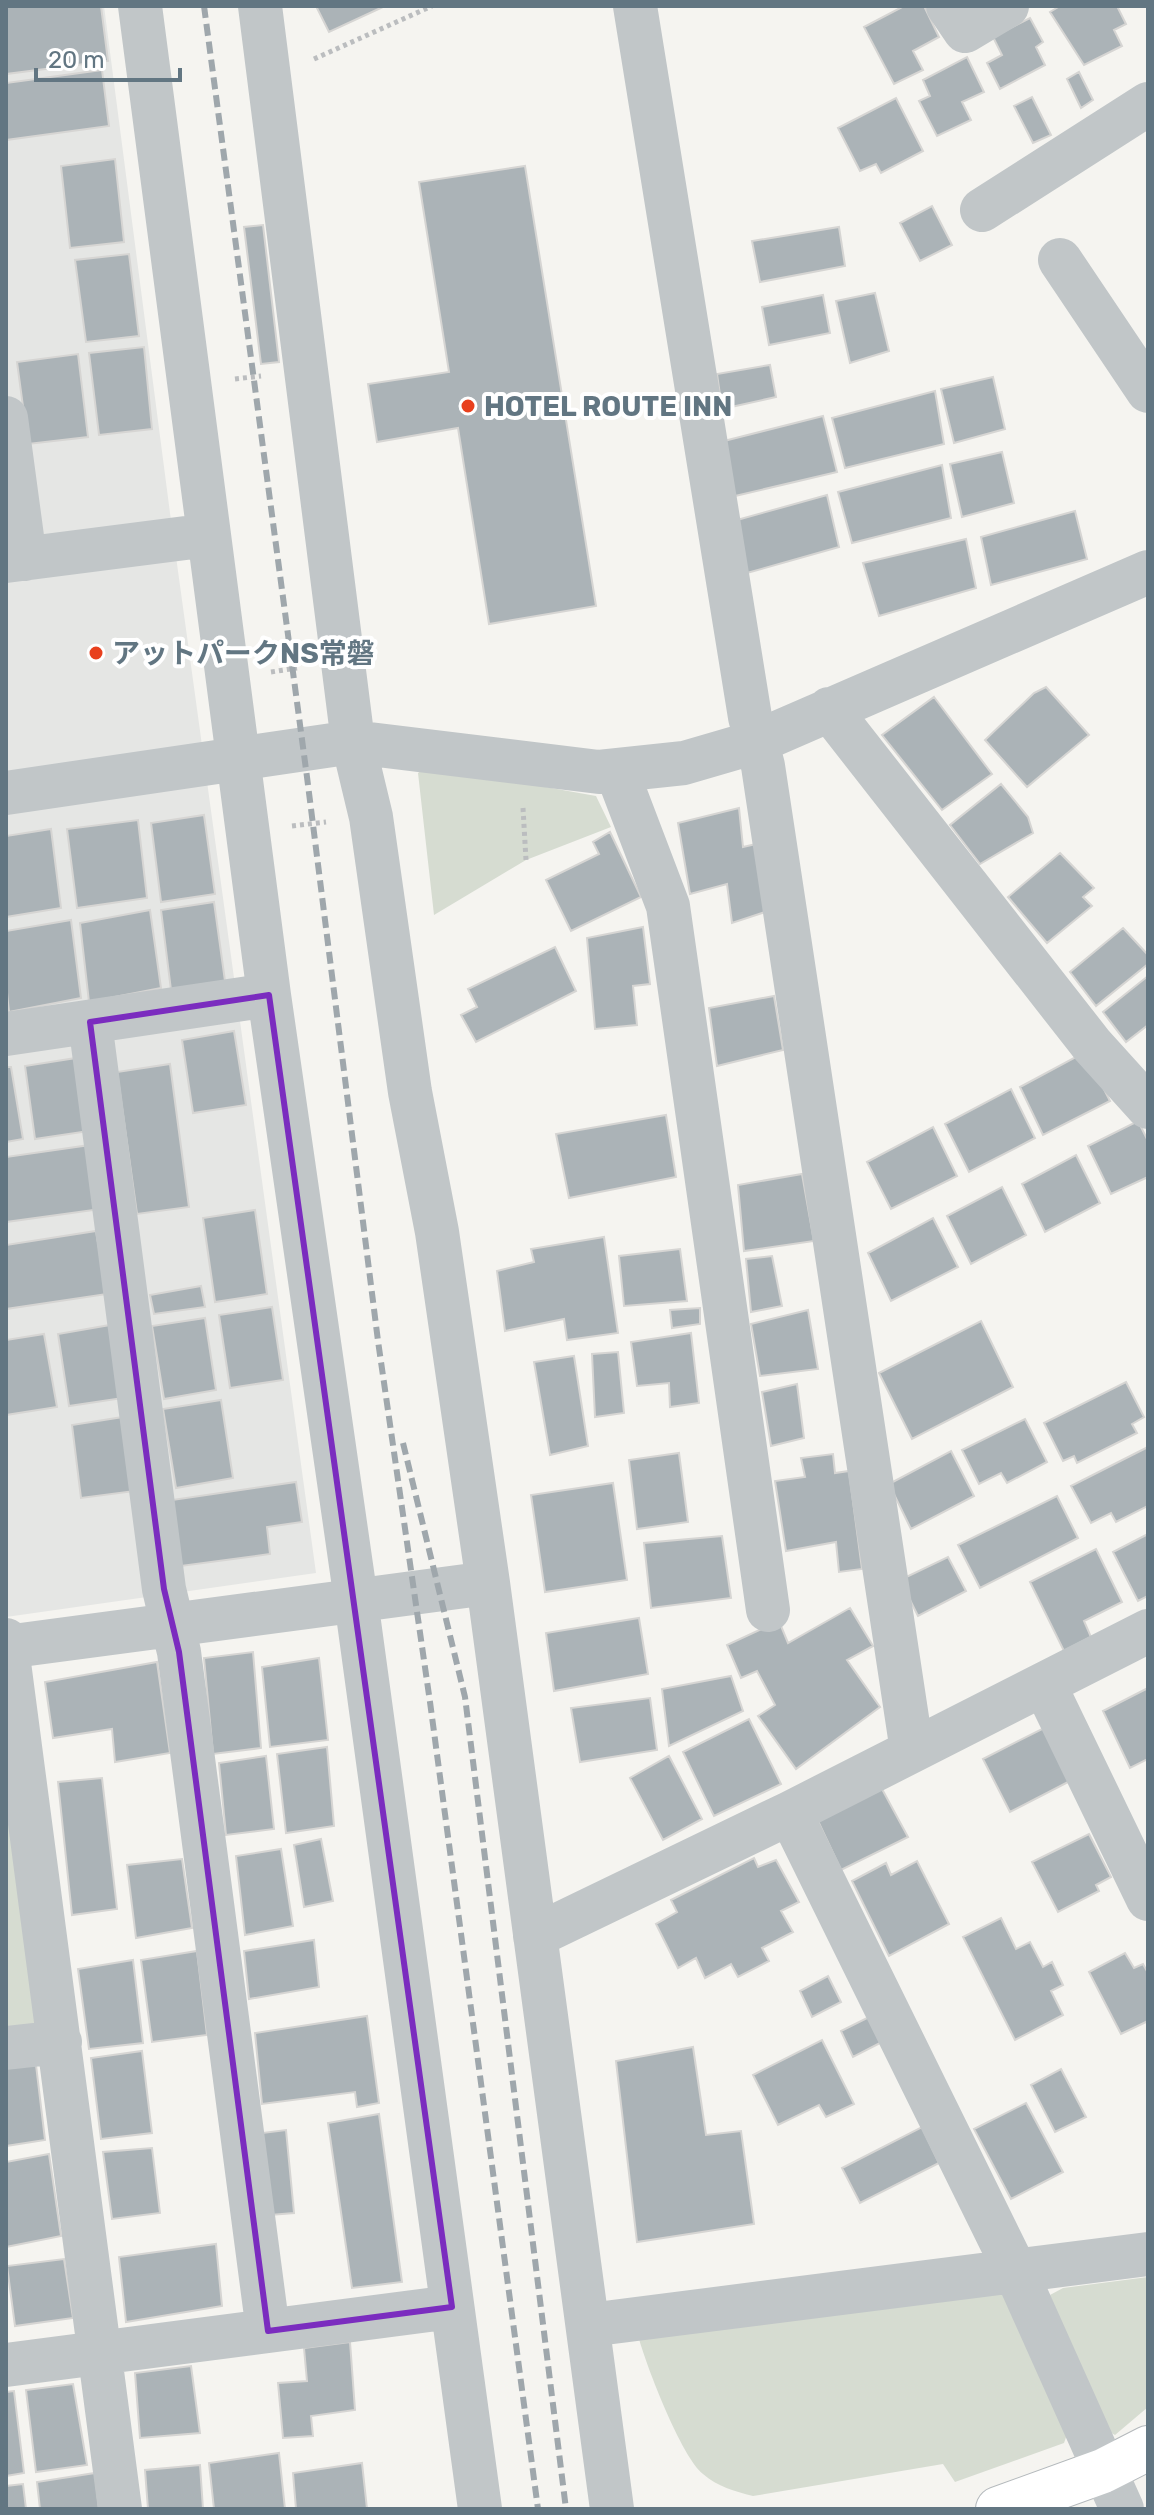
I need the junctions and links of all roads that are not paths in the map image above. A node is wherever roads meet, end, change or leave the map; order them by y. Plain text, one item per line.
1 (140, 6) edge
2 (260, 6) edge
3 (635, 6) edge
4 (948, 6) edge
5 (1007, 6) edge
6 (1148, 104) edge
7 (982, 210) dead end
8 (1060, 260) dead end
9 (1148, 391) edge
10 (6, 418) edge
11 (209, 535) junction
12 (15, 560) edge
13 (1148, 572) edge
14 (829, 709) junction
15 (353, 742) junction
16 (756, 742) junction
17 (238, 759) junction
18 (617, 772) junction
19 (6, 793) edge
20 (269, 995) junction
21 (90, 1022) junction
22 (6, 1034) edge
23 (1148, 1107) edge
24 (488, 1583) junction
25 (356, 1600) junction
26 (768, 1610) dead end
27 (172, 1625) junction
28 (1148, 1631) edge
29 (6, 1640) edge
30 (6, 1647) edge
31 (1044, 1684) junction
32 (912, 1751) junction
33 (790, 1813) junction
34 (1148, 1899) edge
35 (535, 1936) junction
36 (60, 2042) junction
37 (6, 2048) edge
38 (1148, 2254) edge
39 (1015, 2270) junction
40 (452, 2307) junction
41 (589, 2325) junction
42 (268, 2331) junction
43 (99, 2353) junction
44 (6, 2365) edge
45 (1148, 2448) edge
46 (1103, 2471) junction
47 (120, 2509) edge
48 (480, 2509) edge
49 (612, 2509) edge
50 (998, 2509) edge
51 (1122, 2509) edge

1 - 11 street
2 - 15 street
3 - 16 street
4 - 5 street
6 - 7 street
8 - 9 street
10 - 12 street
11 - 12 street
11 - 17 street
13 - 14 street
14 - 16 street
14 - 23 street
15 - 17 street
15 - 18 street
15 - 24 street
16 - 18 street
16 - 32 street
17 - 19 street
17 - 20 street
18 - 26 street
20 - 21 street
20 - 25 street
21 - 22 street
21 - 27 street
24 - 25 street
24 - 35 street
25 - 27 street
25 - 40 street
27 - 30 street
27 - 42 street
28 - 31 street
29 - 30 street
30 - 36 street
31 - 32 street
31 - 34 street
32 - 33 street
33 - 35 street
33 - 39 street
35 - 41 street
36 - 37 street
36 - 43 street
38 - 39 street
39 - 41 street
39 - 46 street
40 - 42 street
40 - 48 street
41 - 49 street
42 - 43 street
43 - 44 street
43 - 47 street
45 - 46 main road
46 - 50 main road
46 - 51 street

